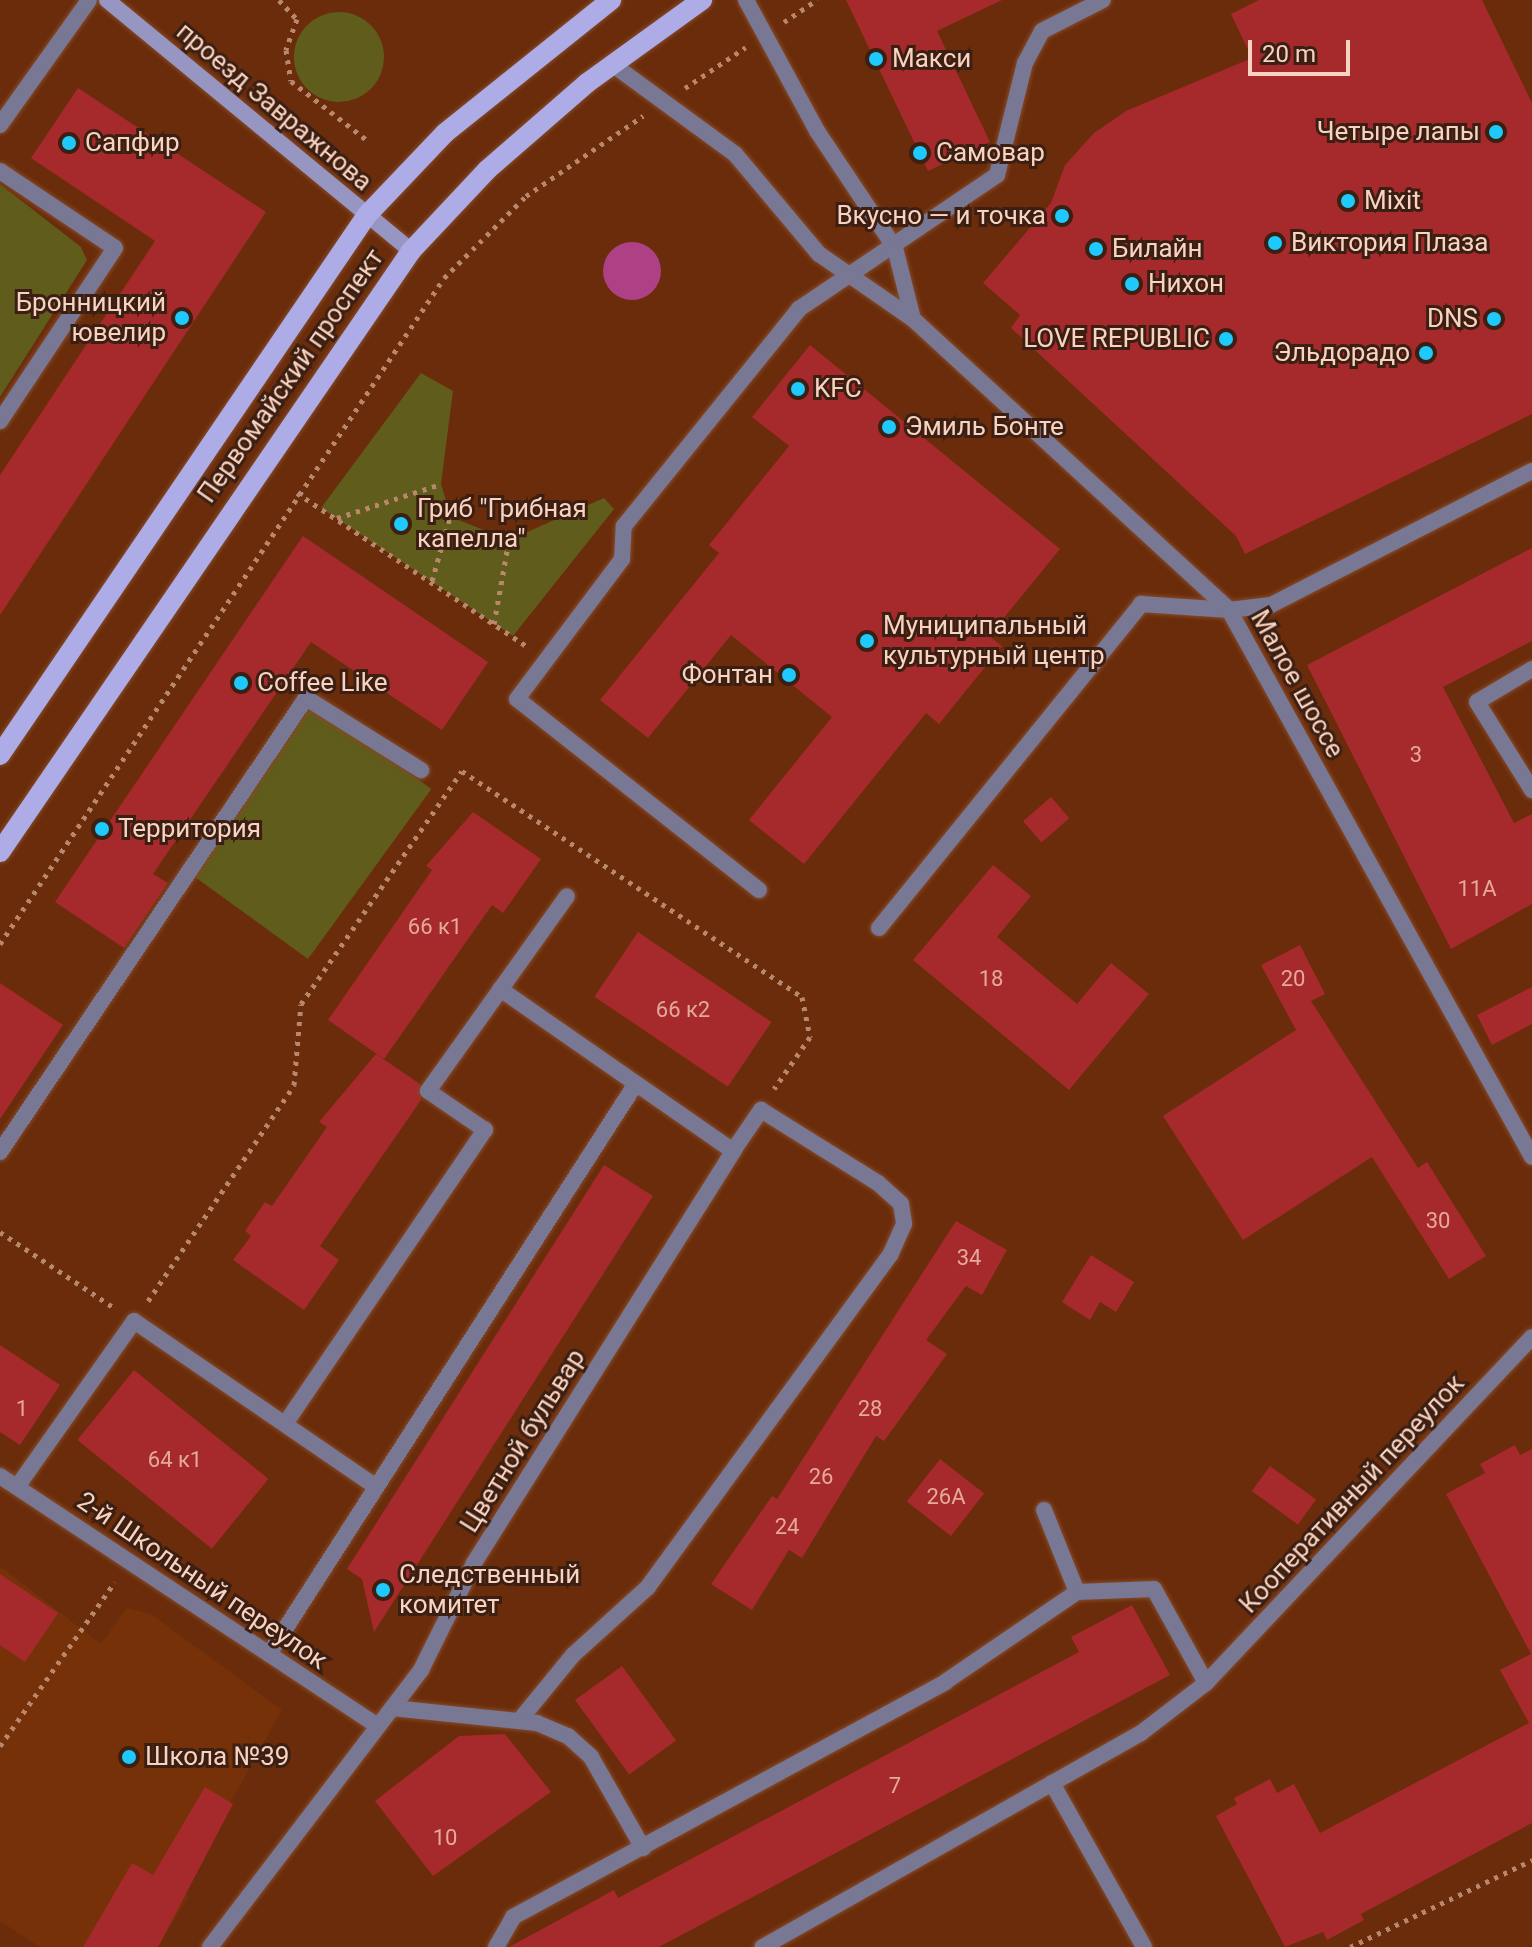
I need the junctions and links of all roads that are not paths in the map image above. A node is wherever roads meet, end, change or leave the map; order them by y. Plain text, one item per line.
1 (89, 0) edge
2 (107, 0) edge
3 (611, 0) edge
4 (702, 0) edge
5 (746, 0) edge
6 (1103, 0) edge
7 (612, 64) junction
8 (0, 125) edge
9 (0, 171) edge
10 (367, 215) junction
11 (895, 248) junction
12 (411, 251) junction
13 (855, 275) junction
14 (913, 319) junction
15 (0, 421) edge
16 (1532, 471) edge
17 (1229, 610) junction
18 (1532, 669) edge
19 (0, 755) edge
20 (421, 770) dead end
21 (1532, 790) edge
22 (0, 852) edge
23 (759, 890) dead end
24 (567, 896) dead end
25 (879, 928) dead end
26 (500, 989) junction
27 (635, 1085) junction
28 (733, 1151) junction
29 (0, 1152) edge
30 (1532, 1157) edge
31 (1532, 1337) edge
32 (285, 1424) junction
33 (0, 1476) edge
34 (17, 1487) junction
35 (376, 1487) junction
36 (1044, 1510) dead end
37 (1077, 1592) junction
38 (269, 1654) junction
39 (1206, 1683) junction
40 (392, 1708) junction
41 (519, 1721) junction
42 (377, 1726) junction
43 (1052, 1783) junction
44 (643, 1848) junction
45 (210, 1947) edge
46 (496, 1947) edge
47 (762, 1947) edge
48 (1144, 1947) edge

1 - 8 street
2 - 10 street, проезд Завражнова
3 - 10 main road, Первомайский проспект
4 - 7 main road, Первомайский проспект
5 - 11 street
6 - 11 street
7 - 12 main road, Первомайский проспект
7 - 13 street, Малое шоссе
9 - 15 street
10 - 12 street, проезд Завражнова
10 - 19 main road, Первомайский проспект
11 - 13 street
11 - 14 street
12 - 22 main road, Первомайский проспект
13 - 14 street, Малое шоссе
13 - 23 street
14 - 17 street, Малое шоссе
16 - 17 street
17 - 25 street
17 - 30 street, Малое шоссе
18 - 21 street
20 - 29 street
24 - 26 street
26 - 27 street
26 - 32 street
27 - 28 street
27 - 35 street
28 - 40 street, Цветной бульвар
28 - 41 street, Цветной бульвар
31 - 39 street, Кооперативный переулок
32 - 34 street
32 - 35 street
33 - 34 street, 2-й Школьный переулок
34 - 38 street, 2-й Школьный переулок
35 - 38 street
36 - 37 street
37 - 39 street
37 - 44 street
38 - 42 street, 2-й Школьный переулок
39 - 43 street, Кооперативный переулок
40 - 41 street
40 - 42 street, Цветной бульвар
41 - 44 street
42 - 45 street, Цветной бульвар
43 - 47 street, Кооперативный переулок
43 - 48 street
44 - 46 street

